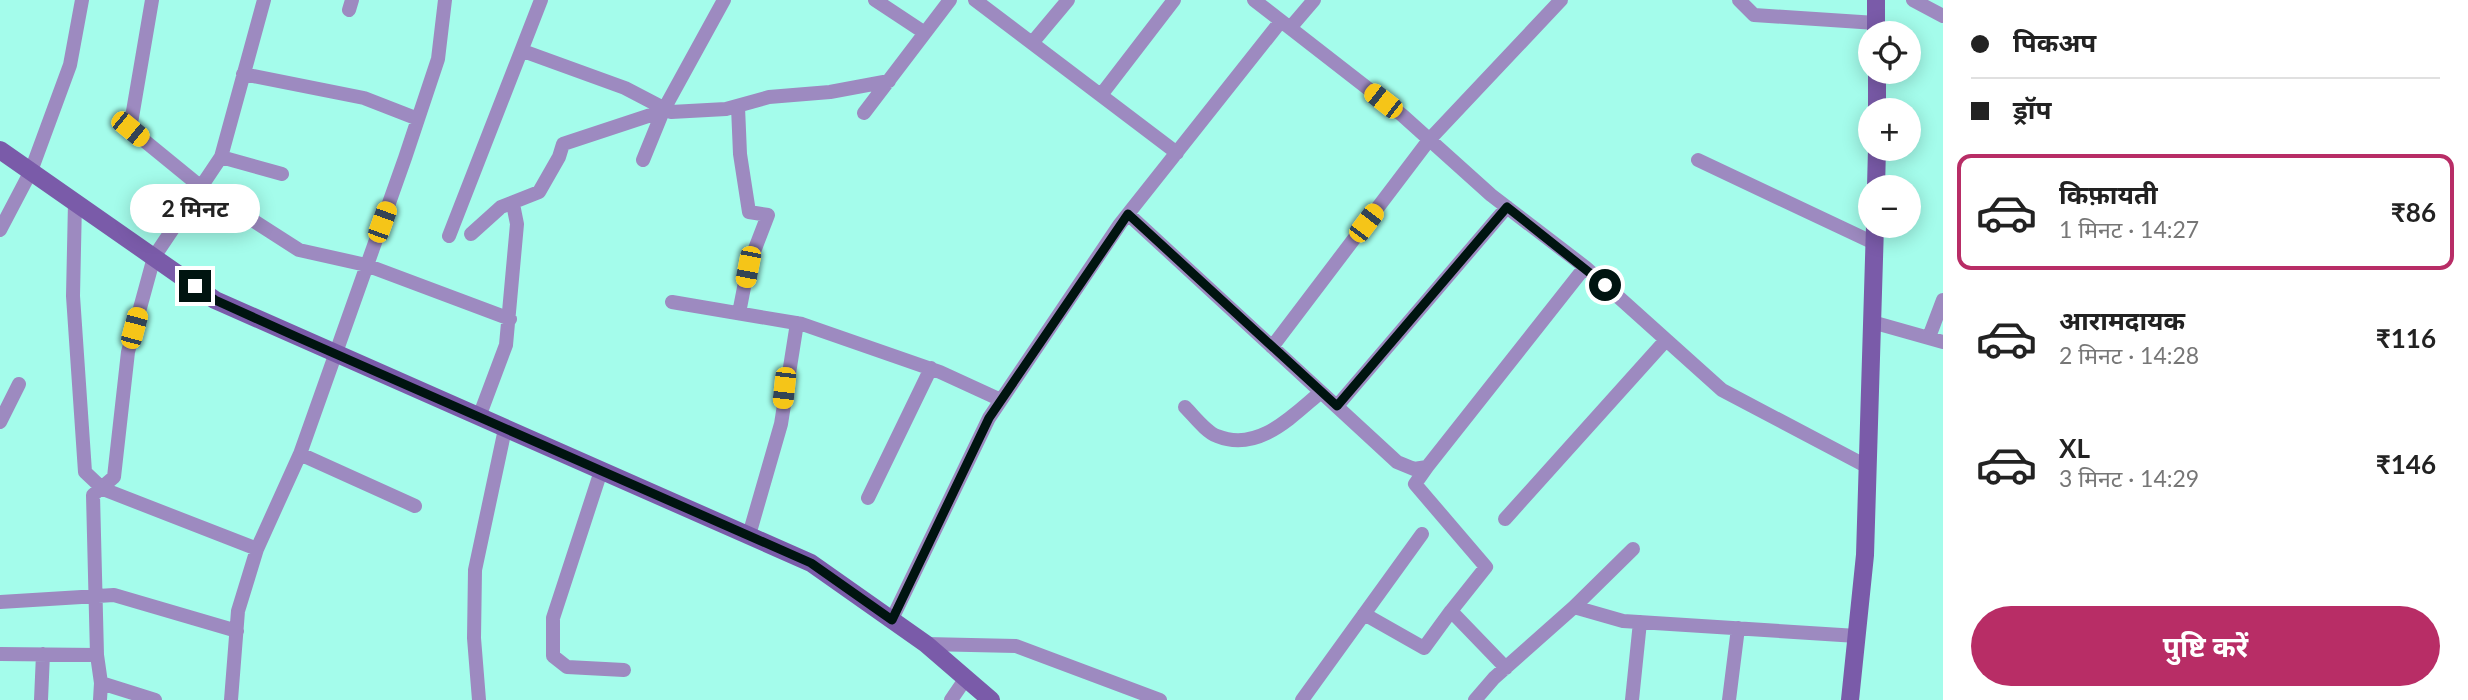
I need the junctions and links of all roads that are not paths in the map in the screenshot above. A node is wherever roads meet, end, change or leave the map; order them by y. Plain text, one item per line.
1 (82, 0) edge
2 (152, 0) edge
3 (264, 0) edge
4 (445, 0) edge
5 (541, 0) edge
6 (724, 0) edge
7 (875, 0) edge
8 (950, 0) edge
9 (975, 0) edge
10 (1068, 0) edge
11 (1174, 0) edge
12 (1254, 0) edge
13 (1314, 0) edge
14 (1561, 0) edge
15 (1739, 0) edge
16 (1876, 0) edge
17 (1913, 0) edge
18 (1943, 16) edge
19 (1876, 21) edge
20 (1285, 25) junction
21 (1858, 26) edge
22 (925, 33) junction
23 (1032, 43) junction
24 (523, 51) junction
25 (243, 74) junction
26 (889, 81) junction
27 (1101, 96) junction
28 (738, 107) junction
29 (663, 111) junction
30 (864, 113) dead end
31 (418, 119) junction
32 (1429, 140) junction
33 (0, 150) edge
34 (1177, 153) junction
35 (221, 157) junction
36 (643, 160) dead end
37 (1698, 160) dead end
38 (31, 172) junction
39 (282, 174) dead end
40 (201, 187) junction
41 (75, 202) junction
42 (513, 204) junction
43 (1507, 207) junction
44 (1128, 214) junction
45 (1858, 228) edge
46 (0, 230) edge
47 (471, 234) dead end
48 (449, 236) dead end
49 (1875, 238) edge
50 (154, 257) junction
51 (366, 265) junction
52 (1585, 267) junction
53 (1943, 300) edge
54 (672, 302) dead end
55 (739, 313) junction
56 (510, 319) junction
57 (1872, 322) junction
58 (797, 323) junction
59 (1928, 337) junction
60 (1666, 340) junction
61 (1943, 342) edge
62 (1272, 347) junction
63 (335, 354) junction
64 (931, 368) junction
65 (19, 384) dead end
66 (1321, 392) junction
67 (1001, 400) junction
68 (1337, 406) junction
69 (1185, 407) dead end
70 (479, 417) junction
71 (0, 422) edge
72 (505, 429) junction
73 (300, 454) junction
74 (1427, 467) junction
75 (1868, 467) junction
76 (601, 471) junction
77 (103, 489) junction
78 (868, 498) dead end
79 (415, 506) dead end
80 (1505, 519) dead end
81 (1422, 534) dead end
82 (749, 536) junction
83 (257, 549) junction
84 (1633, 549) dead end
85 (94, 596) junction
86 (0, 602) edge
87 (1574, 607) junction
88 (1451, 611) junction
89 (1364, 614) junction
90 (892, 620) junction
91 (1640, 622) junction
92 (1738, 628) junction
93 (237, 631) junction
94 (1857, 636) junction
95 (926, 643) junction
96 (0, 654) edge
97 (43, 654) junction
98 (97, 655) junction
99 (1506, 667) junction
100 (624, 670) dead end
101 (966, 678) junction
102 (101, 683) junction
103 (41, 700) edge
104 (100, 700) edge
105 (155, 700) edge
106 (231, 700) edge
107 (478, 700) edge
108 (951, 700) edge
109 (991, 700) edge
110 (1160, 700) edge
111 (1303, 700) edge
112 (1475, 700) edge
113 (1632, 700) edge
114 (1729, 700) edge
115 (1850, 700) edge

1 - 38 street
2 - 40 street
3 - 25 street
4 - 31 street
5 - 24 street
6 - 29 street
7 - 22 street
8 - 22 street
9 - 23 street
10 - 23 street
11 - 27 street
12 - 20 street
13 - 20 street
14 - 32 street
15 - 21 street
16 - 19 street
17 - 18 street
20 - 32 street
20 - 34 street
22 - 26 street
23 - 27 street
24 - 29 street
24 - 48 street
25 - 31 street
25 - 35 street
26 - 28 street
26 - 30 street
27 - 34 street
28 - 29 street
28 - 55 street
29 - 36 street
29 - 42 street
31 - 51 street
32 - 43 street
32 - 62 street
33 - 38 street
34 - 44 street
35 - 39 street
35 - 40 street
37 - 45 street
38 - 41 street
38 - 46 street
40 - 50 street
40 - 51 street
41 - 50 street
41 - 77 street
42 - 47 street
42 - 56 street
43 - 52 street
43 - 68 street
44 - 62 street
44 - 67 street
49 - 57 street
50 - 63 street
50 - 77 street
51 - 56 street
51 - 63 street
52 - 60 street
52 - 74 street
53 - 59 street
54 - 55 street
55 - 58 street
56 - 70 street
57 - 59 street
57 - 75 street
58 - 64 street
58 - 82 street
59 - 61 street
60 - 75 street
60 - 80 street
62 - 66 street
63 - 70 street
63 - 73 street
64 - 67 street
64 - 78 street
65 - 71 street
66 - 68 street
66 - 69 street
67 - 90 street
68 - 74 street
70 - 72 street
72 - 76 street
72 - 107 street
73 - 79 street
73 - 83 street
74 - 88 street
75 - 94 street
76 - 82 street
76 - 100 street
77 - 83 street
77 - 85 street
81 - 89 street
82 - 90 street
83 - 93 street
84 - 87 street
85 - 86 street
85 - 93 street
85 - 98 street
87 - 91 street
87 - 99 street
88 - 89 street
88 - 99 street
89 - 111 street
90 - 95 street
91 - 92 street
91 - 113 street
92 - 94 street
92 - 114 street
93 - 106 street
94 - 115 street
95 - 101 street
95 - 110 street
96 - 97 street
97 - 98 street
97 - 103 street
98 - 102 street
99 - 112 street
101 - 108 street
101 - 109 street
102 - 104 street
102 - 105 street

